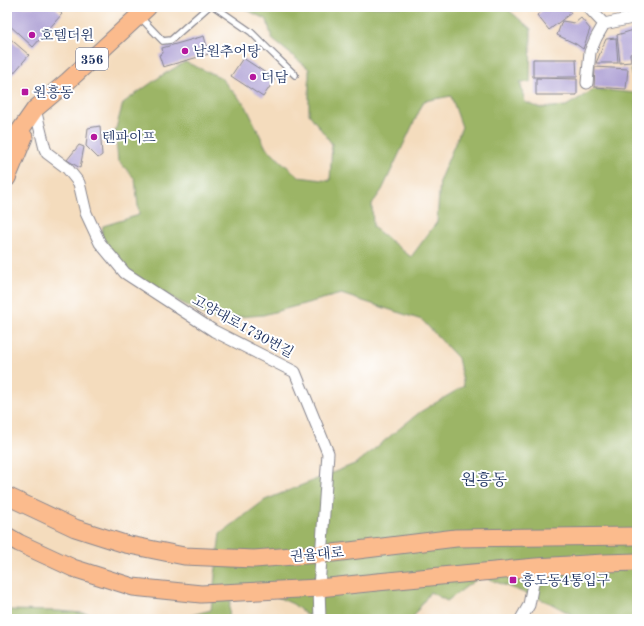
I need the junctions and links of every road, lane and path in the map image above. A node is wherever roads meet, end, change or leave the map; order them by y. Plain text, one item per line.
1 (208, 7) edge
2 (215, 7) edge
3 (588, 7) edge
4 (143, 11) edge
5 (637, 17) edge
6 (604, 24) junction
7 (295, 75) dead end
8 (587, 83) dead end
9 (36, 109) junction
10 (7, 129) edge
11 (7, 149) edge
12 (7, 178) edge
13 (7, 496) edge
14 (7, 536) edge
15 (637, 536) edge
16 (322, 554) junction
17 (637, 562) edge
18 (536, 567) junction
19 (319, 588) junction
20 (320, 619) edge
21 (521, 619) edge

1 - 4 lane
2 - 7 lane
3 - 6 street
4 - 9 main road, 356
5 - 6 street
6 - 8 street
9 - 10 main road
9 - 11 main road, 356
9 - 12 main road
9 - 16 street, 고양대로1730번길
13 - 16 main road, 권율대로
14 - 19 main road
15 - 16 main road, 권율대로
16 - 19 street, 고양대로1730번길
17 - 18 main road
18 - 19 main road
18 - 21 street
19 - 20 street, 고양대로1730번길

